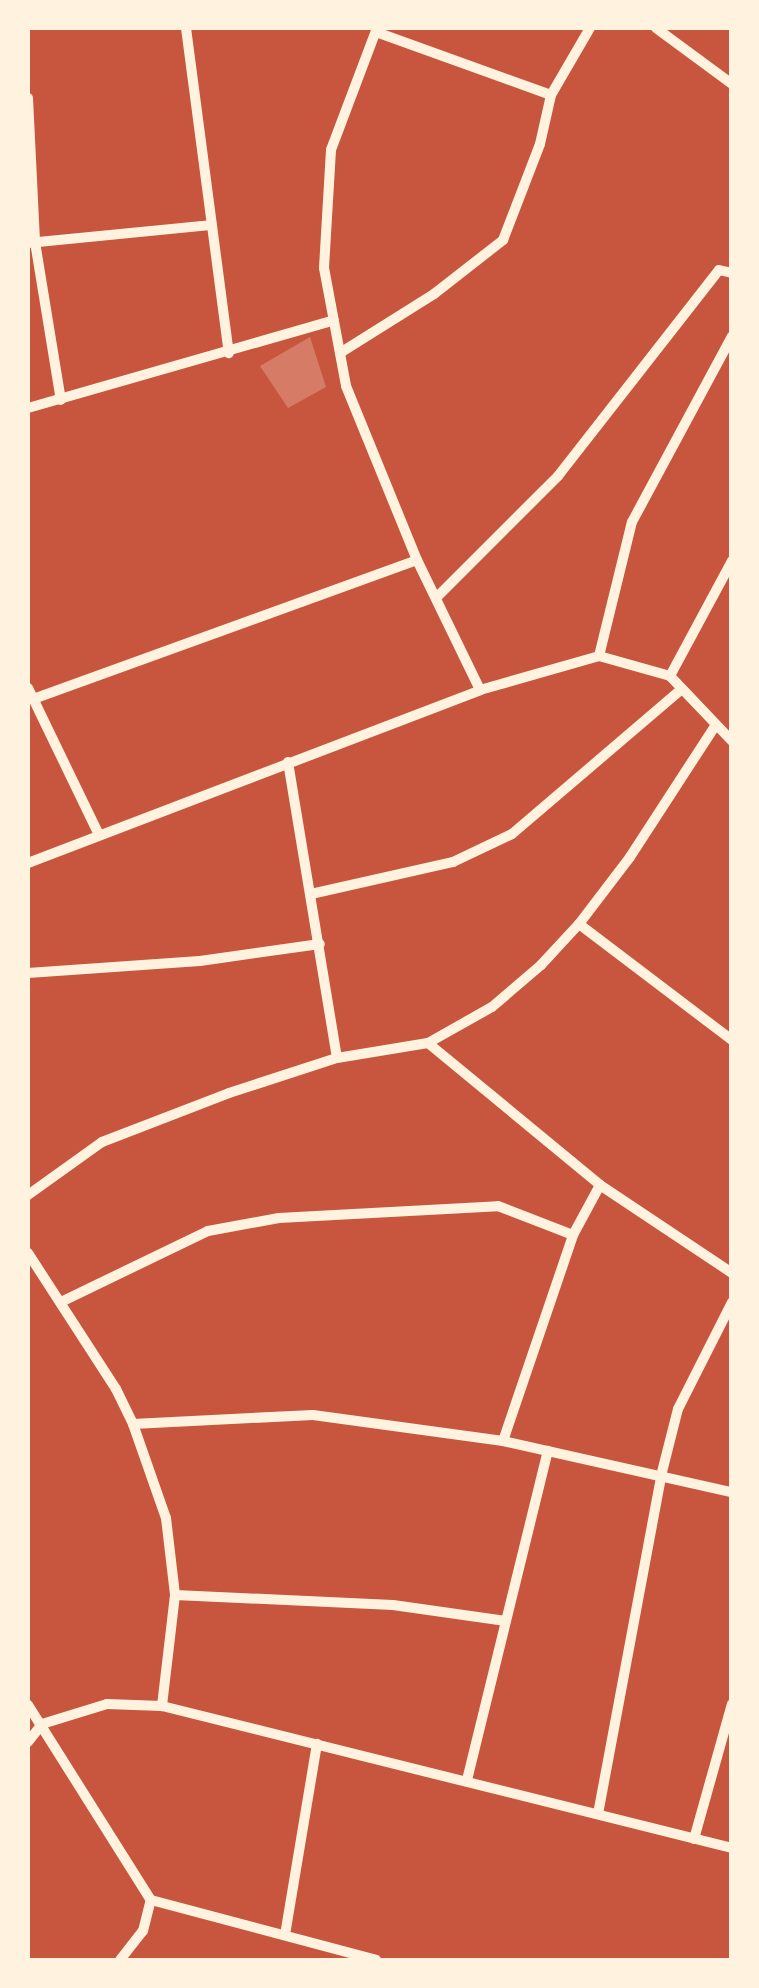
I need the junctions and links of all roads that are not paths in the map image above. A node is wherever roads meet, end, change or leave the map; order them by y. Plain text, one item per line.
1 (186, 28) edge
2 (590, 28) edge
3 (656, 28) edge
4 (377, 30) edge
5 (732, 84) edge
6 (551, 96) junction
7 (28, 98) edge
8 (28, 118) edge
9 (210, 225) junction
10 (31, 242) edge
11 (732, 273) edge
12 (334, 320) junction
13 (732, 336) edge
14 (229, 353) junction
15 (340, 354) junction
16 (60, 400) junction
17 (28, 408) edge
18 (417, 560) junction
19 (732, 561) edge
20 (436, 598) junction
21 (599, 656) junction
22 (670, 676) junction
23 (28, 688) edge
24 (682, 689) junction
25 (480, 690) junction
26 (36, 698) junction
27 (715, 726) junction
28 (732, 741) edge
29 (288, 762) junction
30 (99, 835) junction
31 (28, 862) edge
32 (312, 894) junction
33 (579, 924) junction
34 (320, 944) junction
35 (28, 973) edge
36 (732, 1040) edge
37 (428, 1042) junction
38 (337, 1058) junction
39 (600, 1186) junction
40 (28, 1195) edge
41 (573, 1236) junction
42 (28, 1252) edge
43 (732, 1273) edge
44 (63, 1301) junction
45 (732, 1302) edge
46 (133, 1424) junction
47 (502, 1441) junction
48 (548, 1452) junction
49 (661, 1476) junction
50 (732, 1492) edge
51 (175, 1596) junction
52 (506, 1621) junction
53 (732, 1704) edge
54 (28, 1706) edge
55 (162, 1706) junction
56 (42, 1724) junction
57 (28, 1742) edge
58 (317, 1744) junction
59 (467, 1780) junction
60 (598, 1814) junction
61 (694, 1839) junction
62 (732, 1848) edge
63 (151, 1900) junction
64 (285, 1936) junction
65 (120, 1960) edge
66 (376, 1960) edge

1 - 9 street
2 - 6 street
3 - 5 street
4 - 6 street
4 - 12 street
6 - 15 street
7 - 8 street
8 - 10 street
9 - 10 street
9 - 14 street
10 - 16 street
11 - 20 street
12 - 14 street
12 - 15 street
13 - 21 street
14 - 16 street
15 - 18 street
16 - 17 street
18 - 20 street
18 - 26 street
19 - 22 street
20 - 25 street
21 - 22 street
21 - 25 street
22 - 24 street
23 - 26 street
24 - 27 street
24 - 32 street
25 - 29 street
26 - 30 street
27 - 28 street
27 - 33 street
29 - 30 street
29 - 32 street
30 - 31 street
32 - 34 street
33 - 36 street
33 - 37 street
34 - 35 street
34 - 38 street
37 - 38 street
37 - 39 street
38 - 40 street
39 - 41 street
39 - 43 street
41 - 44 street
41 - 47 street
42 - 44 street
44 - 46 street
45 - 49 street
46 - 47 street
46 - 51 street
47 - 48 street
48 - 49 street
48 - 52 street
49 - 50 street
49 - 60 street
51 - 52 street
51 - 55 street
52 - 59 street
53 - 61 street
54 - 56 street
55 - 56 street
55 - 58 street
56 - 57 street
56 - 63 street
58 - 59 street
58 - 64 street
59 - 60 street
60 - 61 street
61 - 62 street
63 - 64 street
63 - 65 street
64 - 66 street

